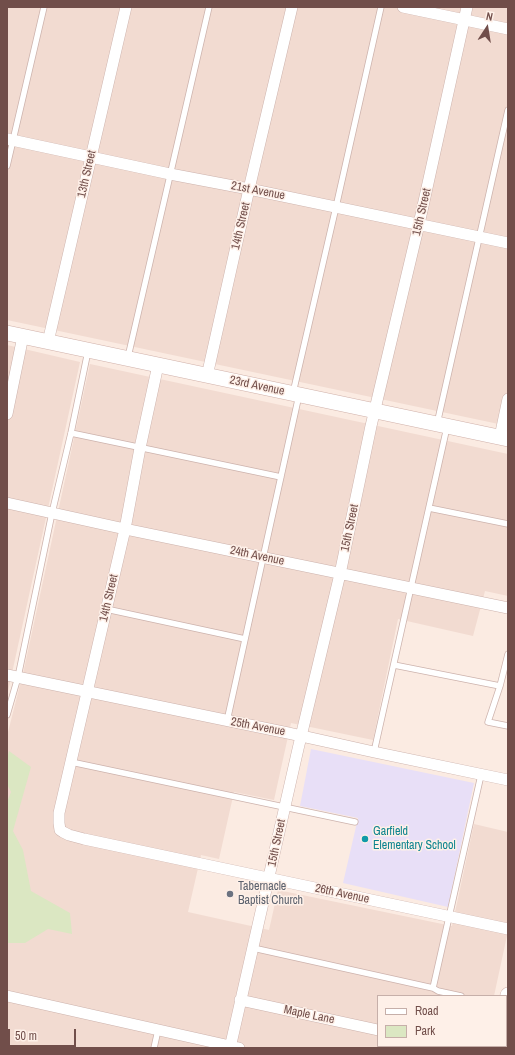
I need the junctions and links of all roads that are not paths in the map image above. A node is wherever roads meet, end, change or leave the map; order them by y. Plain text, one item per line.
1 (44, 7) edge
2 (126, 7) edge
3 (209, 7) edge
4 (292, 7) edge
5 (381, 7) edge
6 (403, 7) edge
7 (467, 7) edge
8 (464, 20) junction
9 (508, 29) edge
10 (508, 110) edge
11 (10, 140) edge
12 (91, 157) junction
13 (7, 166) edge
14 (170, 174) junction
15 (249, 189) junction
16 (336, 207) junction
17 (419, 224) junction
18 (479, 237) junction
19 (508, 243) edge
20 (7, 333) edge
21 (23, 336) junction
22 (48, 342) junction
23 (88, 350) junction
24 (128, 358) junction
25 (158, 365) junction
26 (207, 376) junction
27 (296, 394) junction
28 (508, 399) edge
29 (375, 411) junction
30 (7, 414) edge
31 (442, 425) junction
32 (71, 433) junction
33 (504, 438) edge
34 (140, 448) junction
35 (281, 477) junction
36 (7, 503) edge
37 (429, 508) junction
38 (52, 513) junction
39 (508, 524) edge
40 (125, 529) junction
41 (263, 558) junction
42 (340, 574) junction
43 (411, 588) junction
44 (508, 608) edge
45 (106, 609) junction
46 (245, 639) junction
47 (508, 654) edge
48 (394, 664) junction
49 (12, 676) edge
50 (500, 686) junction
51 (87, 691) junction
52 (7, 715) edge
53 (227, 721) junction
54 (508, 726) edge
55 (301, 736) junction
56 (374, 752) junction
57 (71, 762) junction
58 (481, 775) junction
59 (508, 780) edge
60 (285, 807) junction
61 (355, 822) dead end
62 (60, 830) joint
63 (269, 878) junction
64 (449, 917) junction
65 (508, 929) edge
66 (253, 948) junction
67 (433, 988) junction
68 (456, 995) edge
69 (7, 996) edge
70 (241, 997) junction
71 (377, 1023) edge
72 (158, 1030) junction
73 (377, 1030) edge
74 (233, 1047) edge
75 (154, 1048) edge

1 - 11 lane
2 - 12 street, 13th Street
3 - 14 lane
4 - 15 street, 14th Street
5 - 16 lane
6 - 8 street
7 - 8 street, 15th Street
8 - 9 street
8 - 17 street, 15th Street
10 - 18 lane
11 - 12 street, 21st Avenue
11 - 13 lane
12 - 14 street, 21st Avenue
12 - 22 street, 13th Street
14 - 15 street, 21st Avenue
14 - 24 lane
15 - 16 street, 21st Avenue
15 - 26 street, 14th Street
16 - 17 street, 21st Avenue
16 - 27 lane
17 - 18 street, 21st Avenue
17 - 29 street, 15th Street
18 - 19 street, 21st Avenue
18 - 31 lane
20 - 21 street, 23rd Avenue
21 - 22 street, 23rd Avenue
21 - 30 street
22 - 23 street, 23rd Avenue
23 - 24 street, 23rd Avenue
23 - 32 lane
24 - 25 street, 23rd Avenue
25 - 26 street, 23rd Avenue
25 - 34 street, 14th Street
26 - 27 street, 23rd Avenue
27 - 29 street, 23rd Avenue
27 - 35 lane
28 - 33 street
29 - 31 street, 23rd Avenue
29 - 42 street, 15th Street
31 - 33 street, 23rd Avenue
31 - 37 lane
32 - 34 lane
32 - 38 lane
34 - 35 lane
34 - 40 street, 14th Street
35 - 41 lane
36 - 38 street, 24th Avenue
37 - 39 lane
37 - 43 lane
38 - 40 street, 24th Avenue
38 - 49 lane
40 - 41 street, 24th Avenue
40 - 45 street, 14th Street
41 - 42 street, 24th Avenue
41 - 46 lane
42 - 43 street, 24th Avenue
42 - 55 street, 15th Street
43 - 44 street, 24th Avenue
43 - 48 lane
45 - 46 lane
45 - 51 street, 14th Street
46 - 53 lane
47 - 50 lane
48 - 50 lane
48 - 56 lane
49 - 51 street, 25th Avenue
49 - 52 lane
50 - 54 lane
51 - 53 street, 25th Avenue
51 - 57 street, 14th Street
53 - 55 street, 25th Avenue
55 - 56 street, 25th Avenue
55 - 60 street, 15th Street
56 - 58 street, 25th Avenue
57 - 60 lane
57 - 62 street, 14th Street
58 - 59 street, 25th Avenue
58 - 64 lane
60 - 61 lane
60 - 63 street, 15th Street
62 - 63 street, 26th Avenue
63 - 64 street, 26th Avenue
63 - 66 street, 15th Street
64 - 65 street, 26th Avenue
64 - 67 lane
66 - 67 lane
66 - 70 street, 15th Street
67 - 68 lane
69 - 72 street
70 - 71 street, Maple Lane
70 - 73 street, Maple Lane
70 - 74 street, 15th Street
72 - 74 street
72 - 75 lane

